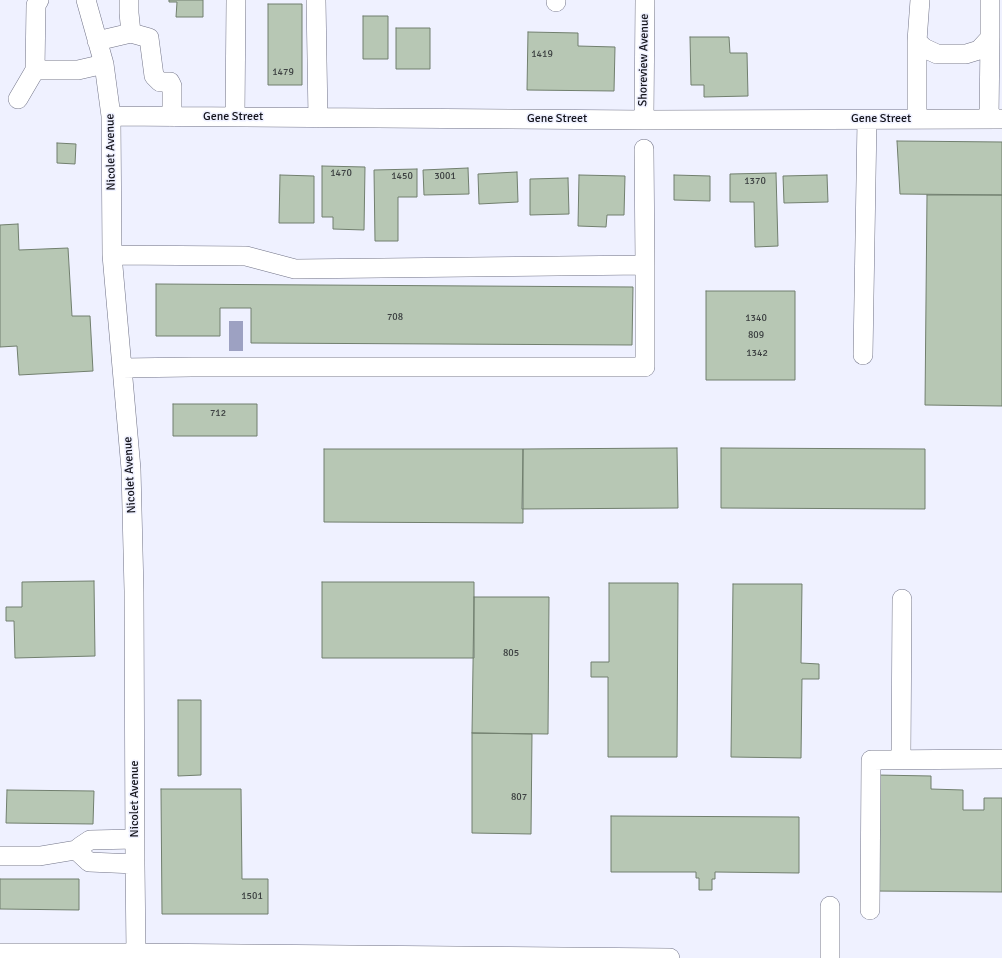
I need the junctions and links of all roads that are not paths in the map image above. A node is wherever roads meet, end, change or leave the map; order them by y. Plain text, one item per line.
1 (39, 0) edge
2 (86, 0) edge
3 (129, 0) edge
4 (236, 0) edge
5 (316, 0) edge
6 (645, 0) edge
7 (920, 0) edge
8 (990, 0) edge
9 (131, 33) junction
10 (990, 38) junction
11 (97, 41) junction
12 (917, 41) junction
13 (104, 64) junction
14 (35, 70) junction
15 (18, 99) dead end
16 (111, 116) junction
17 (172, 117) junction
18 (235, 117) junction
19 (318, 118) junction
20 (917, 119) junction
21 (996, 119) edge
22 (644, 120) junction
23 (867, 120) junction
24 (644, 149) dead end
25 (112, 255) junction
26 (644, 264) junction
27 (863, 355) dead end
28 (122, 368) junction
29 (902, 599) dead end
30 (901, 759) junction
31 (1002, 759) edge
32 (135, 839) junction
33 (76, 850) junction
34 (0, 856) edge
35 (135, 864) junction
36 (830, 906) dead end
37 (870, 910) dead end
38 (136, 953) junction
39 (0, 954) edge
40 (670, 958) edge
41 (830, 958) edge

1 - 14 street
2 - 11 street, Nicolet Avenue
3 - 9 street
4 - 18 street
5 - 19 street
6 - 22 street, Shoreview Avenue
7 - 12 street
8 - 10 street
9 - 11 street
9 - 17 street
10 - 12 street
10 - 21 street
11 - 13 street, Nicolet Avenue
12 - 20 street
13 - 14 street
13 - 16 street, Nicolet Avenue
14 - 15 street
16 - 17 street, Gene Street
16 - 25 street, Nicolet Avenue
17 - 18 street, Gene Street
18 - 19 street, Gene Street
19 - 22 street, Gene Street
20 - 21 street, Gene Street
20 - 23 street, Gene Street
22 - 23 street, Gene Street
23 - 27 street
24 - 26 street
25 - 26 street
25 - 28 street, Nicolet Avenue
26 - 28 street
28 - 32 street, Nicolet Avenue
29 - 30 street
30 - 31 street
30 - 37 street
32 - 33 street
32 - 35 street, Nicolet Avenue
33 - 34 street
33 - 35 street
35 - 38 street, Nicolet Avenue
36 - 41 street
38 - 39 street
38 - 40 street

